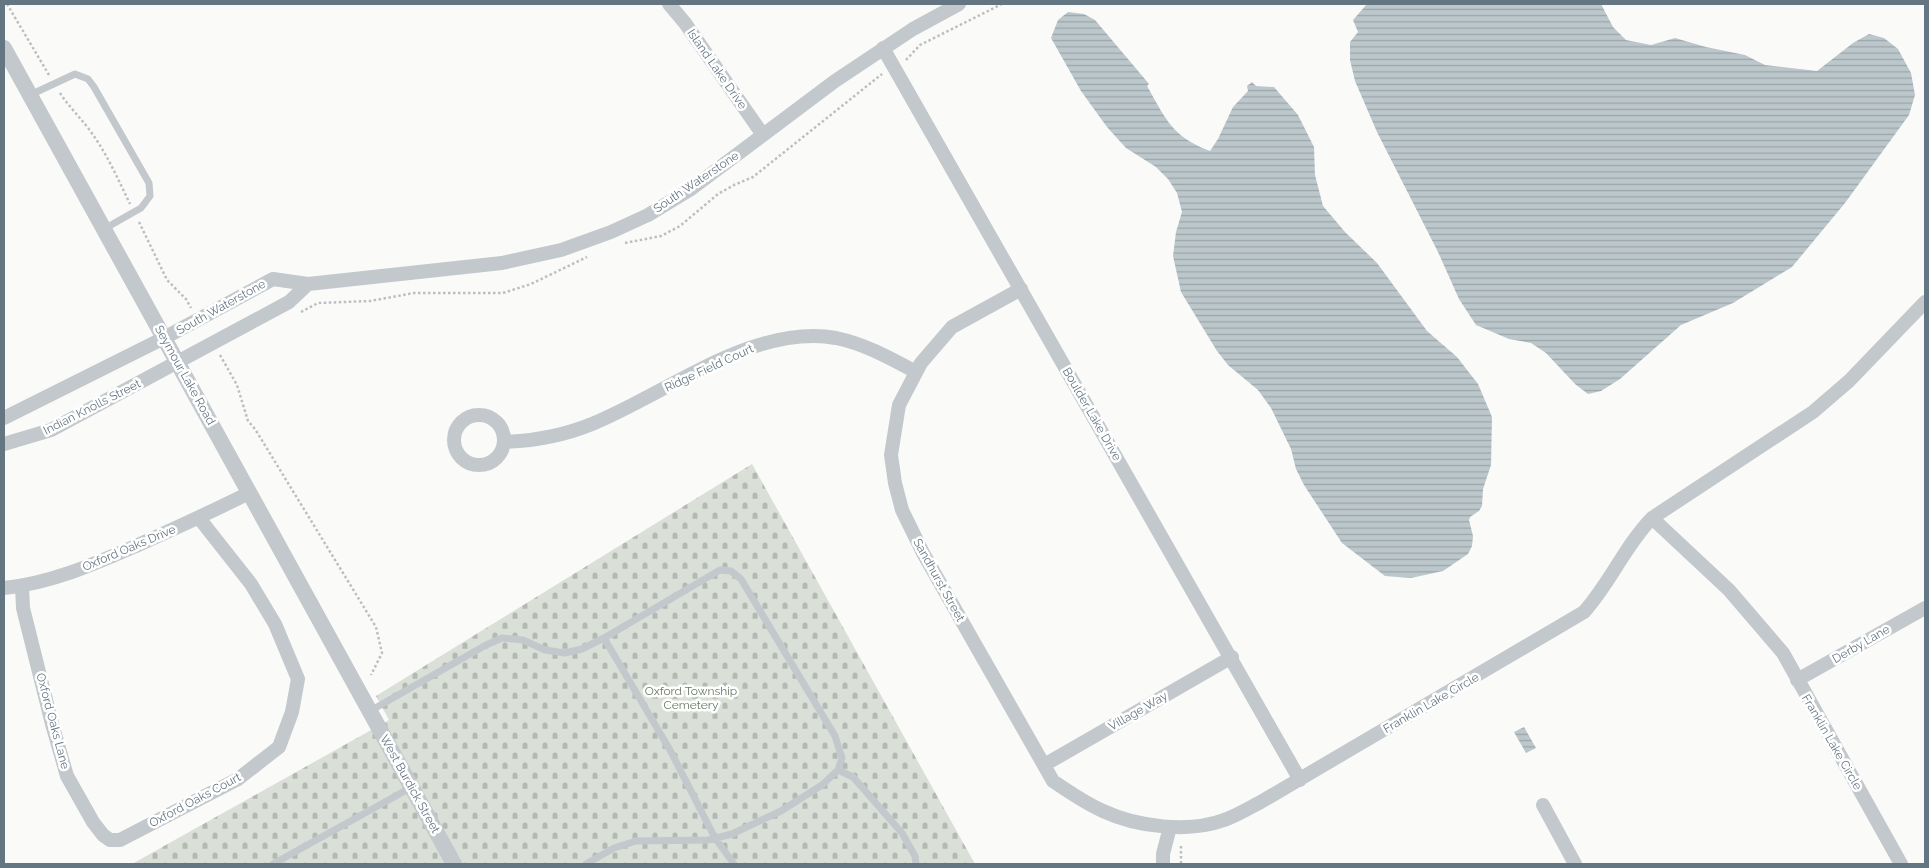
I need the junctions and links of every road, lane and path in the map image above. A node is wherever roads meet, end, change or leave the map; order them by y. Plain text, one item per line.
1 (668, 4) edge
2 (959, 4) edge
3 (4, 48) edge
4 (883, 48) junction
5 (30, 95) junction
6 (763, 135) junction
7 (104, 229) junction
8 (308, 284) junction
9 (1021, 289) junction
10 (1925, 302) edge
11 (164, 338) junction
12 (178, 363) junction
13 (916, 372) junction
14 (4, 418) edge
15 (504, 442) dead end
16 (4, 444) edge
17 (249, 493) junction
18 (199, 518) junction
19 (1652, 518) junction
20 (22, 586) junction
21 (4, 588) edge
22 (1925, 608) edge
23 (604, 638) junction
24 (1232, 657) junction
25 (1797, 680) junction
26 (367, 707) junction
27 (1044, 766) junction
28 (838, 770) junction
29 (1300, 780) junction
30 (412, 787) junction
31 (1543, 805) dead end
32 (1170, 827) junction
33 (715, 838) junction
34 (115, 840) joint
35 (272, 864) edge
36 (454, 864) edge
37 (586, 864) edge
38 (734, 864) edge
39 (916, 864) edge
40 (1164, 864) edge
41 (1575, 864) edge
42 (1901, 864) edge

1 - 6 street, Island Lake Drive
2 - 4 street, South Waterstone
3 - 5 street, Seymour Lake Road
4 - 6 street, South Waterstone
4 - 9 street, Boulder Lake Drive
5 - 7 street, Seymour Lake Road
5 - 7 lane
6 - 8 street, South Waterstone
7 - 11 street, Seymour Lake Road
8 - 11 street, South Waterstone
8 - 12 street
9 - 13 street, Sandhurst Street
9 - 24 street, Boulder Lake Drive
10 - 19 street, Franklin Lake Circle
11 - 12 street, Seymour Lake Road
11 - 14 street
12 - 16 street, Indian Knolls Street
12 - 17 street, Seymour Lake Road
13 - 15 street, Ridge Field Court
13 - 27 street, Sandhurst Street
17 - 18 street, Oxford Oaks Drive
17 - 26 street, Seymour Lake Road
18 - 20 street, Oxford Oaks Drive
18 - 34 street, Oxford Oaks Court
19 - 25 street, Franklin Lake Circle
19 - 29 street, Franklin Lake Circle
20 - 21 street, Oxford Oaks Drive
20 - 34 street, Oxford Oaks Lane
22 - 25 street, Derby Lane
23 - 26 lane
23 - 28 lane
23 - 33 lane
24 - 27 street, Village Way
24 - 29 street, Boulder Lake Drive
25 - 42 street, Franklin Lake Circle
26 - 30 street, West Burdick Street
27 - 32 street, Sandhurst Street
28 - 33 lane
28 - 39 lane
29 - 32 street, Franklin Lake Circle
30 - 35 lane
30 - 36 street, West Burdick Street
31 - 41 street
32 - 40 street
33 - 37 lane
33 - 38 lane

